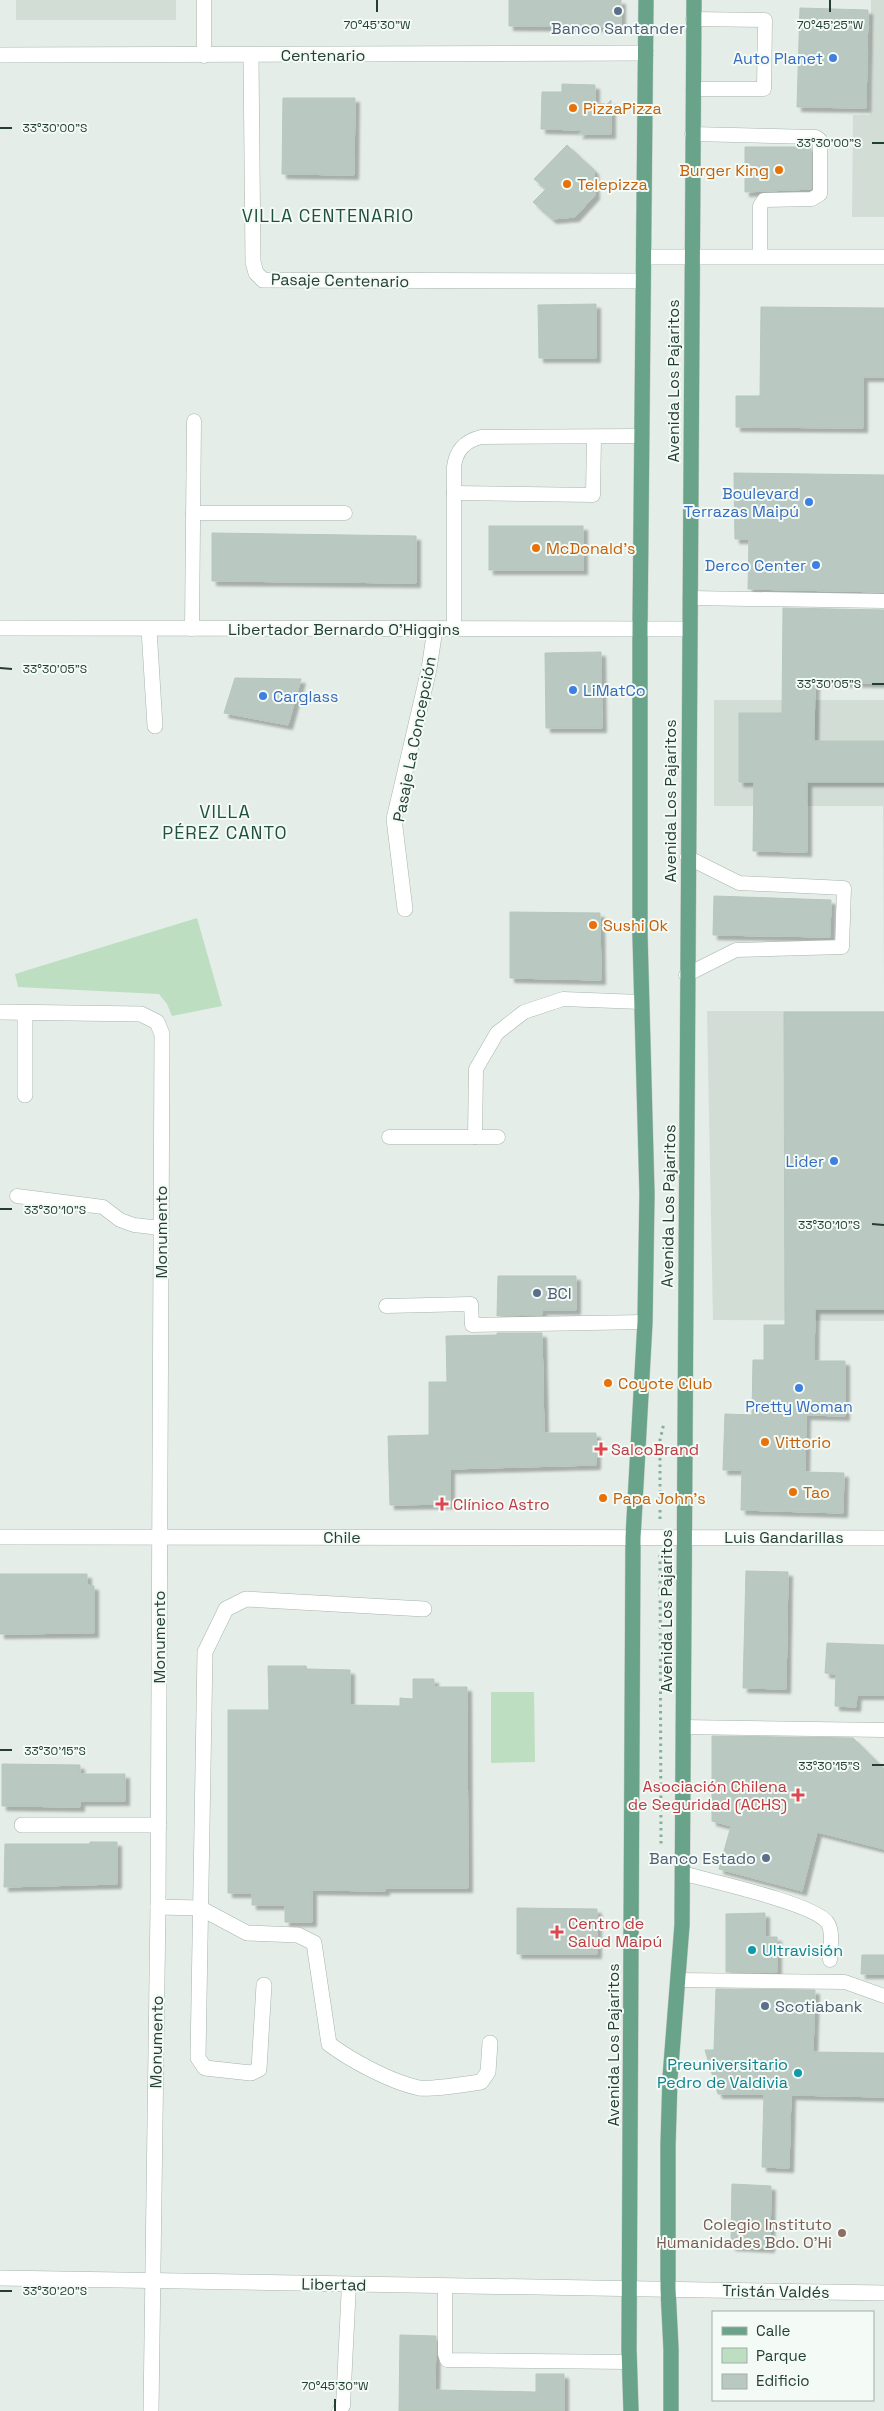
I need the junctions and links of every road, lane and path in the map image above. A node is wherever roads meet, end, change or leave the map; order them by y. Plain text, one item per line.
1 (204, 0) edge
2 (646, 0) edge
3 (694, 0) edge
4 (693, 19) junction
5 (646, 53) junction
6 (0, 55) edge
7 (204, 56) junction
8 (251, 56) junction
9 (693, 89) junction
10 (692, 134) junction
11 (644, 257) junction
12 (692, 257) junction
13 (760, 257) junction
14 (884, 258) edge
15 (644, 281) junction
16 (194, 421) dead end
17 (642, 436) junction
18 (594, 437) junction
19 (454, 493) junction
20 (193, 513) junction
21 (345, 513) dead end
22 (690, 598) junction
23 (884, 601) edge
24 (0, 628) edge
25 (149, 629) junction
26 (192, 629) junction
27 (436, 629) junction
28 (454, 629) junction
29 (640, 629) junction
30 (689, 629) junction
31 (155, 726) dead end
32 (687, 857) junction
33 (405, 909) dead end
34 (686, 975) junction
35 (641, 1002) junction
36 (0, 1012) edge
37 (25, 1013) junction
38 (26, 1095) dead end
39 (389, 1137) dead end
40 (475, 1137) junction
41 (498, 1137) dead end
42 (16, 1196) dead end
43 (161, 1228) junction
44 (386, 1306) dead end
45 (645, 1322) junction
46 (0, 1536) edge
47 (159, 1537) junction
48 (684, 1537) junction
49 (633, 1538) junction
50 (884, 1538) edge
51 (424, 1609) dead end
52 (684, 1727) junction
53 (884, 1730) edge
54 (22, 1825) dead end
55 (158, 1825) junction
56 (682, 1873) junction
57 (158, 1907) junction
58 (200, 1908) junction
59 (830, 1960) dead end
60 (678, 1980) junction
61 (264, 1985) dead end
62 (884, 1996) edge
63 (490, 2043) dead end
64 (0, 2278) edge
65 (152, 2280) junction
66 (349, 2284) junction
67 (445, 2286) junction
68 (629, 2289) junction
69 (668, 2289) junction
70 (884, 2293) edge
71 (629, 2362) junction
72 (151, 2411) edge
73 (339, 2411) edge
74 (631, 2411) edge
75 (671, 2411) edge

1 - 7 lane
2 - 5 main road, Avenida Los Pajaritos
3 - 4 main road, Avenida Los Pajaritos
4 - 9 main road, Avenida Los Pajaritos
4 - 9 lane
5 - 8 street, Centenario
5 - 11 main road, Avenida Los Pajaritos
6 - 7 street, Centenario
7 - 8 street, Centenario
8 - 15 street, Pasaje Centenario
9 - 10 main road, Avenida Los Pajaritos
10 - 12 main road, Avenida Los Pajaritos
10 - 13 lane
11 - 12 street
11 - 15 main road, Avenida Los Pajaritos
12 - 13 street
12 - 22 main road, Avenida Los Pajaritos
13 - 14 street
15 - 17 main road, Avenida Los Pajaritos
16 - 20 lane
17 - 18 lane
17 - 29 main road, Avenida Los Pajaritos
18 - 19 lane
18 - 19 lane
19 - 28 lane
20 - 21 lane
20 - 26 lane
22 - 23 lane
22 - 30 main road, Avenida Los Pajaritos
24 - 25 street, Libertador Bernardo O'Higgins
25 - 26 street, Libertador Bernardo O'Higgins
25 - 31 street
26 - 27 street, Libertador Bernardo O'Higgins
27 - 28 street, Libertador Bernardo O'Higgins
27 - 33 street, Pasaje La Concepción
28 - 29 street, Libertador Bernardo O'Higgins
29 - 30 street, Libertador Bernardo O'Higgins
29 - 35 main road, Avenida Los Pajaritos
30 - 32 main road, Avenida Los Pajaritos
32 - 34 main road, Avenida Los Pajaritos
32 - 34 lane
34 - 48 main road, Avenida Los Pajaritos
35 - 40 lane
35 - 45 main road, Avenida Los Pajaritos
36 - 37 street, Monumento
37 - 38 street
37 - 43 street, Monumento
39 - 40 lane
40 - 41 lane
42 - 43 lane
43 - 47 street, Monumento
44 - 45 lane
45 - 49 main road, Avenida Los Pajaritos
46 - 47 street, Chile
47 - 49 street, Chile
47 - 55 street, Monumento
48 - 49 street, Chile
48 - 50 street, Luis Gandarillas
48 - 52 main road, Avenida Los Pajaritos
49 - 68 main road, Avenida Los Pajaritos
51 - 58 street
52 - 53 lane
52 - 56 main road, Avenida Los Pajaritos
54 - 55 street
55 - 57 street, Monumento
56 - 59 lane
56 - 60 main road, Avenida Los Pajaritos
57 - 58 street
57 - 65 street, Monumento
58 - 61 street
58 - 63 street
60 - 62 lane
60 - 69 main road, Avenida Los Pajaritos
64 - 65 street, Libertad
65 - 66 street, Libertad
65 - 72 street, Monumento
66 - 67 street, Libertad
66 - 73 lane
67 - 68 street, Libertad
67 - 71 lane
68 - 69 street, Libertad
68 - 71 main road, Avenida Los Pajaritos
69 - 70 street, Tristán Valdés
69 - 75 main road, Avenida Los Pajaritos
71 - 74 main road, Avenida Los Pajaritos

